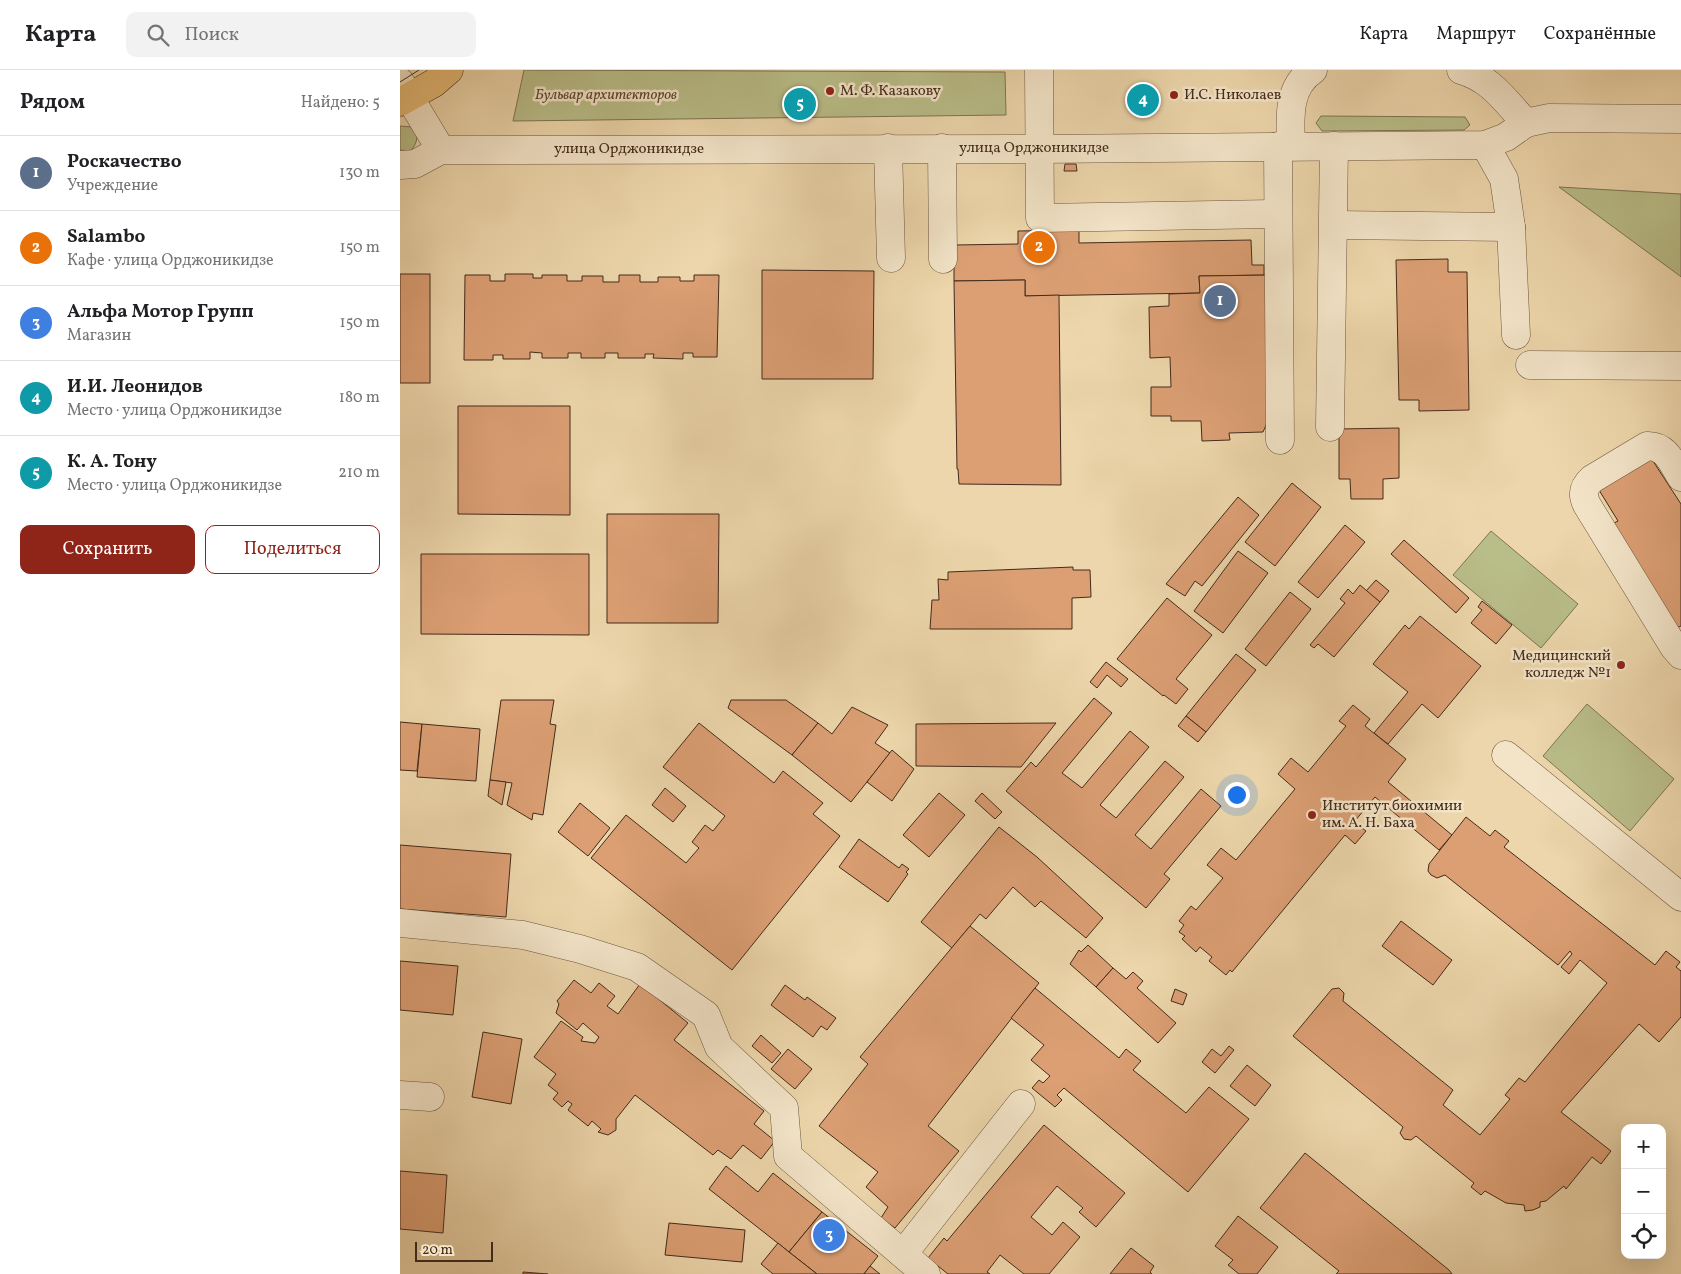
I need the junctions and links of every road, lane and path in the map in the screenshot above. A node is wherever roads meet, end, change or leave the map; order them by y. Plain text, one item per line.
1 (449, 70) edge
2 (1039, 70) edge
3 (1313, 70) edge
4 (1461, 70) edge
5 (404, 94) edge
6 (1681, 119) edge
7 (1526, 123) junction
8 (1285, 146) junction
9 (1334, 146) junction
10 (1485, 146) junction
11 (888, 148) junction
12 (942, 148) junction
13 (1039, 149) junction
14 (441, 150) junction
15 (400, 166) edge
16 (1278, 214) junction
17 (1334, 225) junction
18 (1511, 226) junction
19 (892, 258) dead end
20 (943, 259) dead end
21 (1516, 335) dead end
22 (1530, 365) dead end
23 (1681, 366) edge
24 (1330, 427) dead end
25 (1280, 440) dead end
26 (1681, 477) edge
27 (1681, 655) edge
28 (1506, 755) dead end
29 (1680, 895) edge
30 (400, 923) edge
31 (400, 1095) edge
32 (430, 1096) dead end
33 (1021, 1104) dead end
34 (902, 1254) junction
35 (926, 1274) edge

1 - 5 main road
2 - 13 street
3 - 8 street
4 - 7 street
5 - 14 street
6 - 7 street, улица Орджоникидзе
7 - 10 street, улица Орджоникидзе
8 - 9 street, улица Орджоникидзе
8 - 13 street, улица Орджоникидзе
8 - 16 street
9 - 10 street, улица Орджоникидзе
9 - 17 street
10 - 18 street
11 - 12 street, улица Орджоникидзе
11 - 14 street, улица Орджоникидзе
11 - 19 street
12 - 13 street, улица Орджоникидзе
12 - 20 street
13 - 16 street
14 - 15 street
16 - 25 street
17 - 18 street
17 - 24 street
18 - 21 street
22 - 23 street
26 - 27 street
28 - 29 street
30 - 34 street
31 - 32 street
33 - 34 street
34 - 35 street

